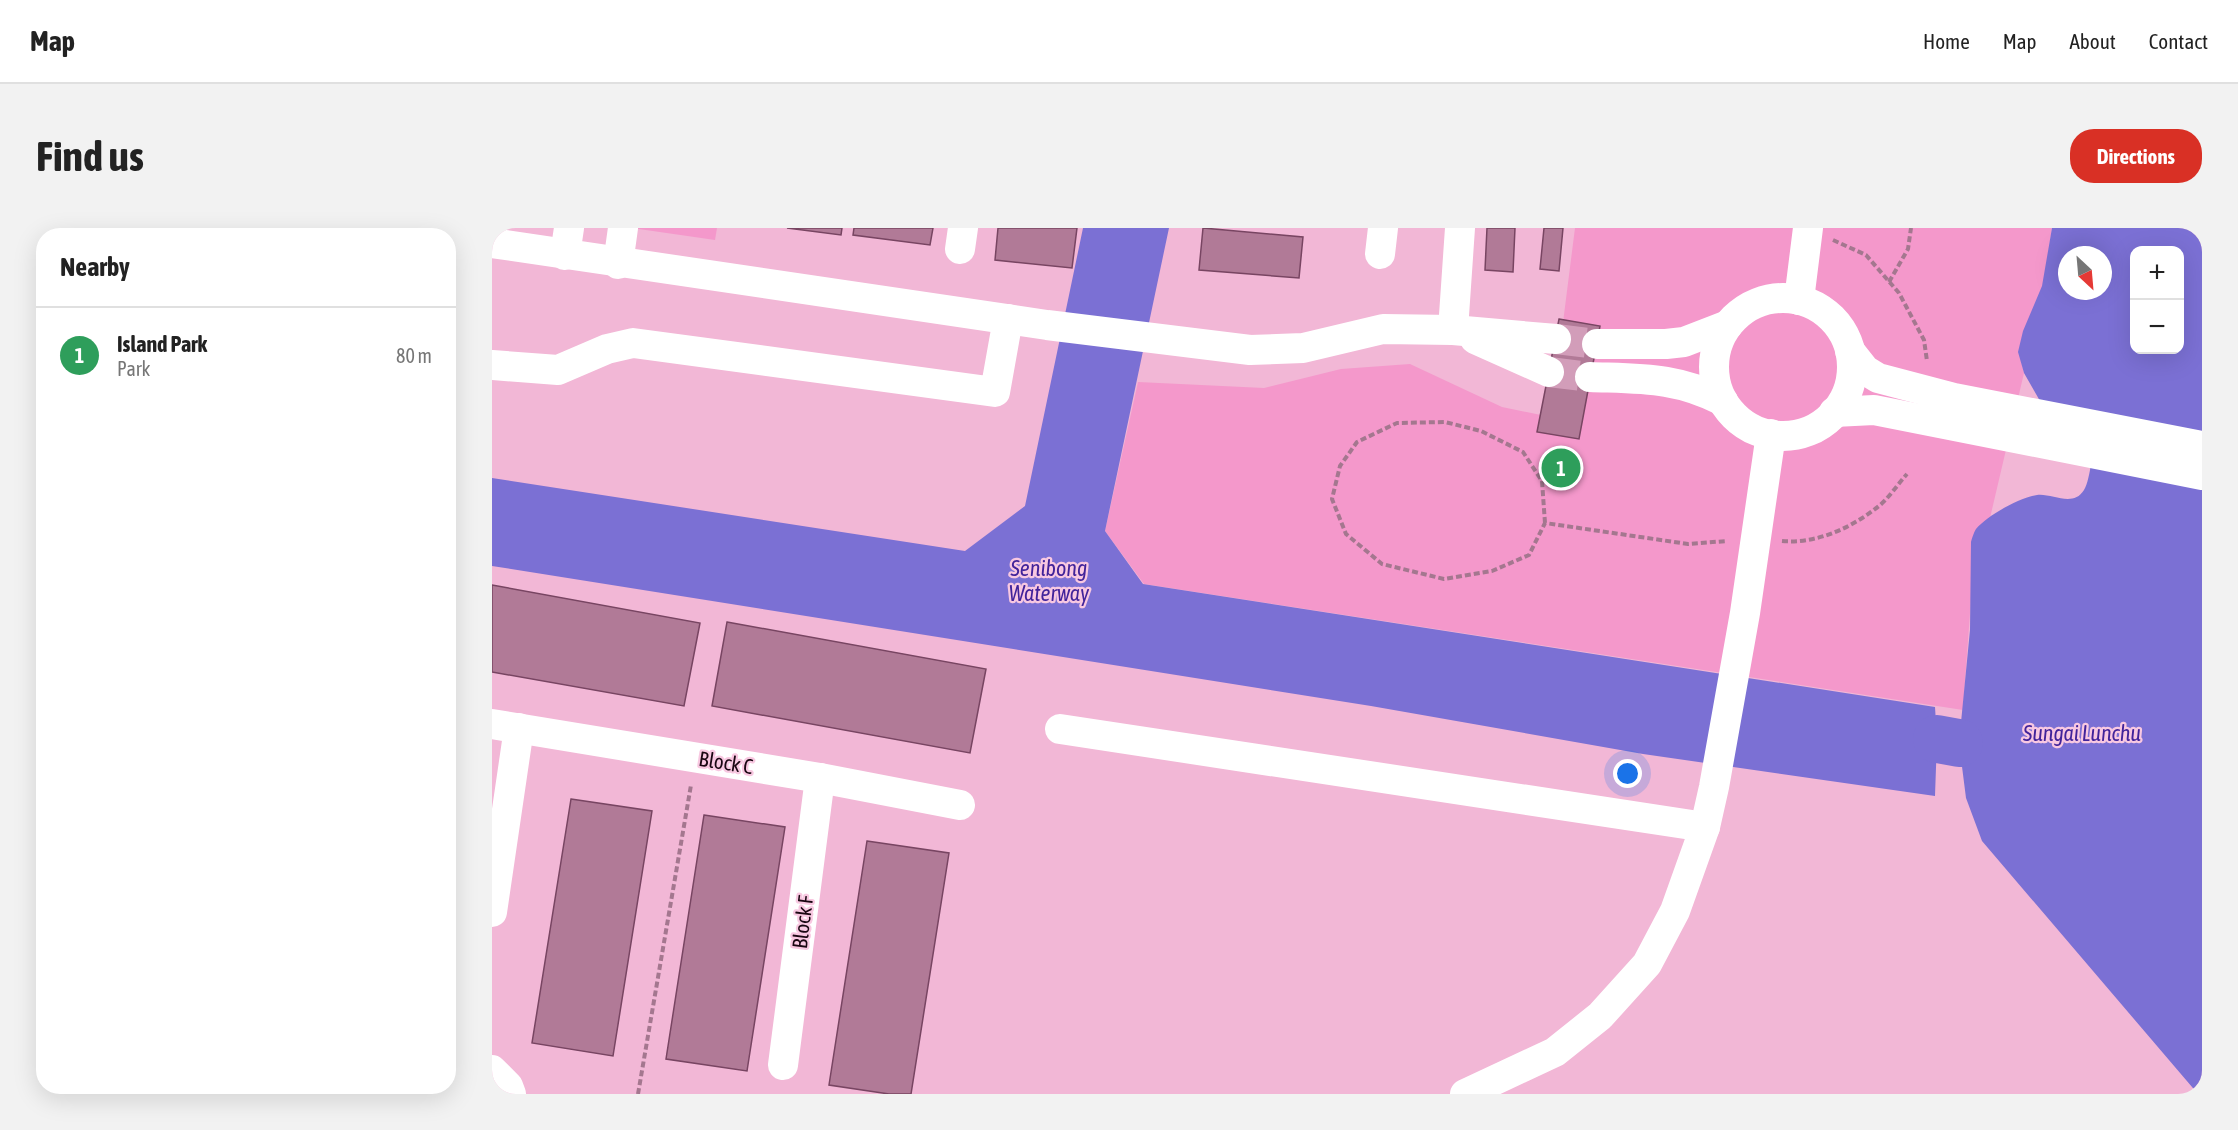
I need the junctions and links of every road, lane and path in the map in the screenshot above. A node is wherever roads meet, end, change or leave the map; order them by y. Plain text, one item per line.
1 (623, 228) edge
2 (1460, 228) edge
3 (1808, 228) edge
4 (1911, 228) edge
5 (567, 242) edge
6 (492, 243) edge
7 (618, 264) junction
8 (1889, 282) junction
9 (1799, 300) junction
10 (1008, 320) junction
11 (1728, 325) junction
12 (1453, 330) junction
13 (1556, 339) tunnel mouth
14 (1597, 344) tunnel mouth
15 (1850, 351) junction
16 (492, 365) edge
17 (1549, 372) tunnel mouth
18 (1590, 377) tunnel mouth
19 (1723, 401) junction
20 (1946, 406) junction
21 (1834, 412) junction
22 (1771, 434) junction
23 (2202, 446) edge
24 (1908, 474) dead end
25 (2202, 475) edge
26 (1545, 523) junction
27 (1756, 539) junction
28 (505, 726) edge
29 (1060, 729) dead end
30 (695, 757) junction
31 (820, 778) junction
32 (960, 805) dead end
33 (1705, 827) junction
34 (492, 912) edge
35 (783, 1065) dead end
36 (492, 1070) edge
37 (511, 1094) edge
38 (638, 1094) edge
39 (1465, 1094) edge

1 - 7 street
2 - 12 street
3 - 8 path
3 - 9 street
4 - 8 path
5 - 6 street
5 - 7 street
7 - 10 street
8 - 20 path
9 - 11 street
9 - 15 street
10 - 12 street
10 - 16 street
11 - 14 street
11 - 19 street
12 - 13 street
12 - 17 street
15 - 20 street
15 - 21 street
18 - 19 street
19 - 22 street
20 - 21 street
20 - 23 street
20 - 25 street
21 - 22 street
22 - 27 street
24 - 27 path
26 - 26 path
26 - 27 path
27 - 33 street
28 - 30 street, Block C
28 - 34 street
29 - 33 street
30 - 31 street, Block C
30 - 38 path
31 - 32 street, Block C
31 - 35 street, Block F
33 - 39 street
36 - 37 street

